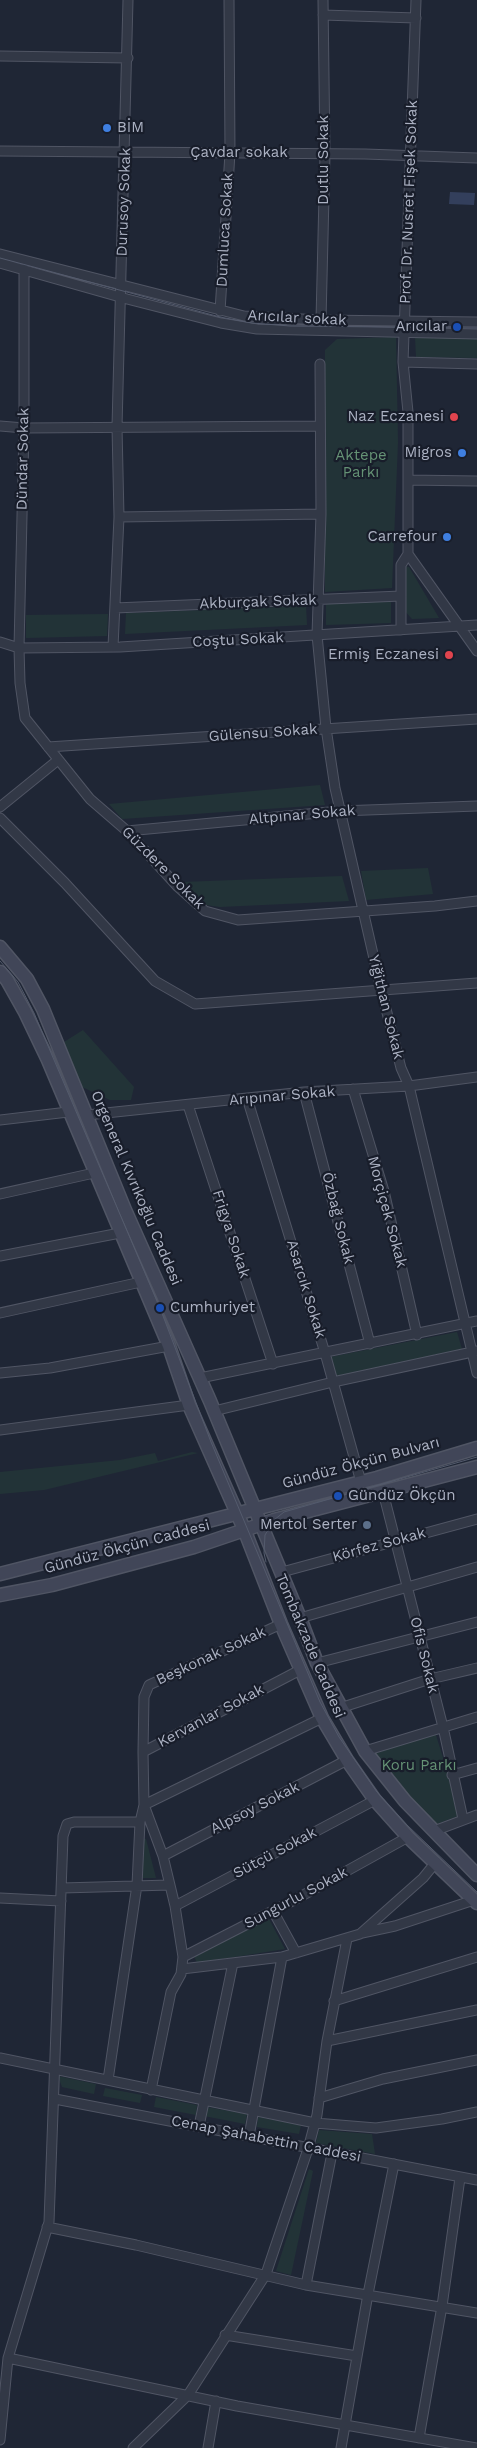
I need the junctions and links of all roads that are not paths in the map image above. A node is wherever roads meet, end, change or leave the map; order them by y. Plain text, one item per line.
1 (128, 0) edge
2 (228, 0) edge
3 (323, 0) edge
4 (416, 0) edge
5 (323, 15) junction
6 (416, 18) junction
7 (0, 56) edge
8 (128, 58) junction
9 (0, 151) edge
10 (126, 152) junction
11 (230, 153) junction
12 (325, 154) junction
13 (412, 156) junction
14 (477, 158) edge
15 (0, 254) edge
16 (0, 263) edge
17 (24, 269) junction
18 (120, 285) junction
19 (120, 296) junction
20 (220, 311) junction
21 (321, 320) junction
22 (404, 321) junction
23 (477, 322) edge
24 (404, 332) junction
25 (477, 334) edge
26 (404, 362) junction
27 (320, 364) dead end
28 (477, 364) edge
29 (0, 426) edge
30 (320, 426) junction
31 (117, 427) junction
32 (24, 428) junction
33 (408, 480) junction
34 (477, 481) edge
35 (321, 514) junction
36 (119, 517) junction
37 (408, 554) junction
38 (401, 596) junction
39 (318, 600) junction
40 (115, 608) junction
41 (477, 625) edge
42 (461, 626) junction
43 (401, 630) junction
44 (317, 635) junction
45 (0, 642) edge
46 (114, 647) junction
47 (18, 648) junction
48 (477, 651) edge
49 (477, 719) edge
50 (326, 728) junction
51 (48, 747) junction
52 (58, 760) junction
53 (477, 806) edge
54 (0, 807) edge
55 (340, 811) junction
56 (0, 818) edge
57 (128, 831) junction
58 (477, 901) edge
59 (363, 911) junction
60 (0, 947) edge
61 (0, 972) edge
62 (477, 983) edge
63 (381, 989) junction
64 (477, 1077) edge
65 (409, 1086) junction
66 (353, 1090) junction
67 (304, 1092) junction
68 (247, 1098) junction
69 (188, 1105) junction
70 (68, 1112) junction
71 (87, 1115) junction
72 (0, 1120) edge
73 (94, 1173) junction
74 (0, 1194) edge
75 (120, 1233) junction
76 (0, 1256) edge
77 (141, 1282) junction
78 (0, 1313) edge
79 (477, 1321) edge
80 (467, 1323) junction
81 (417, 1335) junction
82 (370, 1344) junction
83 (169, 1346) junction
84 (475, 1351) edge
85 (326, 1353) junction
86 (273, 1364) junction
87 (0, 1373) edge
88 (477, 1373) edge
89 (200, 1378) junction
90 (333, 1382) junction
91 (189, 1404) junction
92 (214, 1411) junction
93 (0, 1430) edge
94 (477, 1448) edge
95 (477, 1466) edge
96 (360, 1482) junction
97 (383, 1492) junction
98 (254, 1508) junction
99 (236, 1513) junction
100 (477, 1519) edge
101 (261, 1524) junction
102 (244, 1529) junction
103 (396, 1541) junction
104 (276, 1560) joint
105 (477, 1567) edge
106 (282, 1572) junction
107 (0, 1574) edge
108 (407, 1587) junction
109 (0, 1595) edge
110 (300, 1618) junction
111 (477, 1622) edge
112 (281, 1624) junction
113 (420, 1637) junction
114 (317, 1663) junction
115 (477, 1668) edge
116 (300, 1670) junction
117 (430, 1679) junction
118 (340, 1708) junction
119 (477, 1717) edge
120 (322, 1718) junction
121 (443, 1726) junction
122 (365, 1751) junction
123 (143, 1752) junction
124 (347, 1760) junction
125 (477, 1768) edge
126 (452, 1775) junction
127 (375, 1800) junction
128 (144, 1806) junction
129 (477, 1815) edge
130 (463, 1819) junction
131 (140, 1822) junction
132 (434, 1831) junction
133 (408, 1837) junction
134 (163, 1856) junction
135 (436, 1862) junction
136 (477, 1875) edge
137 (137, 1885) junction
138 (170, 1885) junction
139 (62, 1888) junction
140 (0, 1898) edge
141 (476, 1901) edge
142 (61, 1902) junction
143 (175, 1906) junction
144 (272, 1911) junction
145 (362, 1932) junction
146 (347, 1939) junction
147 (296, 1953) junction
148 (282, 1956) junction
149 (183, 1957) junction
150 (477, 1957) edge
151 (233, 1963) junction
152 (182, 1969) junction
153 (334, 2001) junction
154 (477, 2010) edge
155 (326, 2041) junction
156 (0, 2058) edge
157 (477, 2060) edge
158 (53, 2069) junction
159 (108, 2080) junction
160 (151, 2090) junction
161 (319, 2098) junction
162 (55, 2099) junction
163 (203, 2101) junction
164 (254, 2111) junction
165 (477, 2112) edge
166 (315, 2123) junction
167 (199, 2126) junction
168 (249, 2136) junction
169 (308, 2149) junction
170 (332, 2153) junction
171 (394, 2164) junction
172 (460, 2178) junction
173 (477, 2180) edge
174 (47, 2227) junction
175 (266, 2274) junction
176 (306, 2285) junction
177 (368, 2294) junction
178 (442, 2306) junction
179 (477, 2313) edge
180 (225, 2335) junction
181 (357, 2356) junction
182 (8, 2358) junction
183 (188, 2395) junction
184 (216, 2401) junction
185 (1, 2422) edge
186 (345, 2425) junction
187 (418, 2438) junction
188 (0, 2440) edge
189 (138, 2444) edge
190 (133, 2448) edge
191 (208, 2448) edge
192 (341, 2448) edge
193 (477, 2448) edge

1 - 8 street, Durusoy Sokak
2 - 11 street, Dumluca Sokak
3 - 5 street, Dutlu Sokak
4 - 6 street, Prof. Dr. Nusret Fişek Sokak
5 - 6 street
5 - 12 street, Dutlu Sokak
6 - 13 street, Prof. Dr. Nusret Fişek Sokak
7 - 8 street
8 - 10 street, Durusoy Sokak
9 - 10 street, Çavdar sokak
10 - 11 street, Çavdar sokak
10 - 18 street, Durusoy Sokak
11 - 12 street, Çavdar sokak
11 - 20 street, Dumluca Sokak
12 - 13 street, Çavdar sokak
12 - 21 street, Dutlu Sokak
13 - 14 street, Çavdar sokak
13 - 22 street, Prof. Dr. Nusret Fişek Sokak
15 - 18 street
16 - 17 street
17 - 19 street
17 - 32 street, Dündar Sokak
18 - 19 street, Durusoy Sokak
18 - 20 street, Arıcılar sokak
19 - 24 street
19 - 31 street, Durusoy Sokak
20 - 21 street, Arıcılar sokak
21 - 22 street, Arıcılar sokak
22 - 23 street, Arıcılar sokak
22 - 24 street, Prof. Dr. Nusret Fişek Sokak
24 - 25 street
24 - 26 street, Prof. Dr. Nusret Fişek Sokak
26 - 28 street
26 - 33 street, Prof. Dr. Nusret Fişek Sokak
27 - 30 street
29 - 32 street
30 - 31 street
30 - 35 street
31 - 32 street
31 - 36 street, Durusoy Sokak
32 - 47 street, Dündar Sokak
33 - 34 street
33 - 37 street, Prof. Dr. Nusret Fişek Sokak
35 - 36 street
35 - 39 street
36 - 40 street, Durusoy Sokak
37 - 38 street, Prof. Dr. Nusret Fişek Sokak
37 - 42 street
38 - 39 street, Akburçak Sokak
38 - 43 street, Prof. Dr. Nusret Fişek Sokak
39 - 40 street, Akburçak Sokak
39 - 44 street
40 - 46 street, Durusoy Sokak
41 - 42 street, Coştu Sokak
42 - 43 street, Coştu Sokak
42 - 48 street
43 - 44 street, Coştu Sokak
44 - 46 street, Coştu Sokak
44 - 50 street, Yiğithan Sokak
45 - 47 street, Coştu Sokak
46 - 47 street, Coştu Sokak
47 - 51 street, Güzdere Sokak
49 - 50 street, Gülensu Sokak
50 - 51 street, Gülensu Sokak
50 - 55 street, Yiğithan Sokak
51 - 52 street, Güzdere Sokak
52 - 54 street
52 - 57 street, Güzdere Sokak
53 - 55 street, Altpınar Sokak
55 - 57 street, Altpınar Sokak
55 - 59 street, Yiğithan Sokak
56 - 63 street
57 - 59 street, Güzdere Sokak
58 - 59 street, Güzdere Sokak
59 - 63 street, Yiğithan Sokak
60 - 71 main road, Orgeneral Kıvrıkoğlu Caddesi
61 - 70 main road, Tombakzade Caddesi
62 - 63 street
63 - 65 street, Yiğithan Sokak
64 - 65 street, Arıpınar Sokak
65 - 66 street, Arıpınar Sokak
65 - 80 street, Yiğithan Sokak
66 - 67 street, Arıpınar Sokak
66 - 81 street, Morçiçek Sokak
67 - 68 street, Arıpınar Sokak
67 - 82 street, Özbağ Sokak
68 - 69 street, Arıpınar Sokak
68 - 85 street, Asarcık Sokak
69 - 71 street, Arıpınar Sokak
69 - 86 street, Frigya Sokak
70 - 72 street
70 - 73 main road, Tombakzade Caddesi
71 - 89 main road, Orgeneral Kıvrıkoğlu Caddesi
73 - 74 street
73 - 75 main road, Tombakzade Caddesi
75 - 76 street
75 - 77 main road, Tombakzade Caddesi
77 - 78 street
77 - 83 main road, Tombakzade Caddesi
79 - 80 street
80 - 81 street
80 - 84 street, Yiğithan Sokak
81 - 82 street
82 - 85 street
83 - 87 street
83 - 91 main road, Tombakzade Caddesi
84 - 88 street, Yiğithan Sokak
84 - 90 street
85 - 86 street
85 - 90 street, Asarcık Sokak
86 - 89 street
89 - 92 main road, Orgeneral Kıvrıkoğlu Caddesi
90 - 92 street
90 - 96 street, Asarcık Sokak
91 - 93 street
91 - 99 main road, Tombakzade Caddesi
92 - 98 main road, Orgeneral Kıvrıkoğlu Caddesi
94 - 96 main road, Gündüz Ökçün Bulvarı
95 - 97 main road
96 - 98 main road, Gündüz Ökçün Bulvarı
97 - 101 main road
97 - 103 street, Ofis Sokak
98 - 99 main road, Gündüz Ökçün Caddesi
98 - 101 main road, Orgeneral Kıvrıkoğlu Caddesi
99 - 102 main road, Tombakzade Caddesi
99 - 107 main road, Gündüz Ökçün Caddesi
100 - 103 street, Körfez Sokak
101 - 102 main road, Gündüz Ökçün Caddesi
101 - 104 main road, Orgeneral Kıvrıkoğlu Caddesi
102 - 109 main road, Gündüz Ökçün Caddesi
102 - 112 main road, Tombakzade Caddesi
103 - 106 street, Körfez Sokak
103 - 108 street, Ofis Sokak
104 - 106 main road, Tombakzade Caddesi
105 - 108 street
106 - 110 main road, Tombakzade Caddesi
108 - 110 street
108 - 113 street, Ofis Sokak
110 - 114 main road, Tombakzade Caddesi
111 - 113 street
112 - 116 main road, Tombakzade Caddesi
112 - 123 street, Beşkonak Sokak
113 - 114 street
113 - 117 street, Ofis Sokak
114 - 118 main road, Tombakzade Caddesi
115 - 117 street
116 - 120 main road, Tombakzade Caddesi
116 - 123 street, Kervanlar Sokak
117 - 118 street
117 - 121 street, Ofis Sokak
118 - 122 main road, Tombakzade Caddesi
119 - 121 street
120 - 124 main road, Tombakzade Caddesi
120 - 128 street
121 - 122 street
121 - 126 street, Ofis Sokak
122 - 132 main road, Tombakzade Caddesi
123 - 128 street, Kervanlar Sokak
124 - 127 main road, Tombakzade Caddesi
124 - 134 street, Alpsoy Sokak
125 - 126 street
126 - 130 street, Ofis Sokak
127 - 133 main road, Tombakzade Caddesi
127 - 143 street, Sütçü Sokak
128 - 131 street
128 - 134 street
129 - 130 street
130 - 132 street
131 - 137 street
131 - 139 street
132 - 136 main road, Tombakzade Caddesi
133 - 135 main road, Tombakzade Caddesi
133 - 144 street, Sungurlu Sokak
134 - 138 street
135 - 141 main road, Tombakzade Caddesi
135 - 145 street
137 - 138 street
137 - 139 street
137 - 159 street
138 - 143 street
139 - 142 street
140 - 142 street
141 - 145 street
142 - 158 street
143 - 149 street
144 - 147 street
144 - 149 street, Sungurlu Sokak
145 - 146 street
146 - 147 street
146 - 153 street
147 - 148 street
148 - 151 street
148 - 164 street
149 - 152 street
150 - 153 street
151 - 152 street
151 - 163 street
152 - 160 street
153 - 155 street
154 - 155 street
155 - 161 street
156 - 158 street
157 - 161 street
158 - 159 street
158 - 162 street
159 - 160 street
160 - 163 street
161 - 166 street
162 - 167 street, Cenap Şahabettin Caddesi
162 - 174 street
163 - 164 street
163 - 167 street
164 - 166 street
164 - 168 street
165 - 166 street
166 - 169 street
167 - 168 street, Cenap Şahabettin Caddesi
168 - 169 street, Cenap Şahabettin Caddesi
169 - 170 street, Cenap Şahabettin Caddesi
169 - 175 street
170 - 171 street, Cenap Şahabettin Caddesi
170 - 176 street
171 - 172 street, Cenap Şahabettin Caddesi
171 - 177 street
172 - 173 street, Cenap Şahabettin Caddesi
172 - 178 street
174 - 175 street
174 - 182 street
175 - 176 street
175 - 180 street
176 - 177 street
177 - 178 street
177 - 181 street
178 - 179 street
178 - 187 street
180 - 181 street
180 - 183 street
181 - 186 street
182 - 183 street
182 - 185 street
183 - 184 street
183 - 189 street
184 - 186 street
184 - 191 street
185 - 188 street
186 - 187 street
186 - 192 street
187 - 193 street
189 - 190 street

